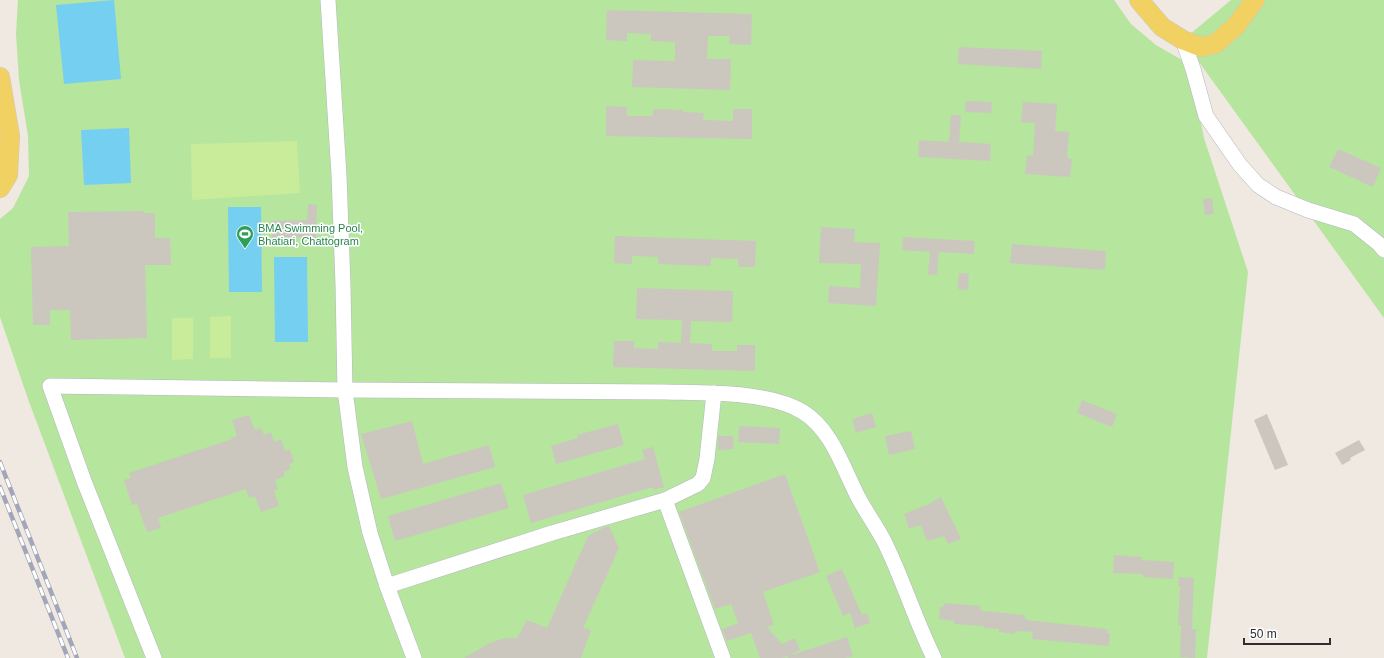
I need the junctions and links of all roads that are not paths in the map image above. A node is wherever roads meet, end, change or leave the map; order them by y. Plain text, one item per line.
1 (328, 0) edge
2 (1139, 0) edge
3 (1255, 0) edge
4 (1183, 40) junction
5 (0, 77) edge
6 (0, 188) edge
7 (1384, 250) edge
8 (345, 390) junction
9 (714, 393) junction
10 (665, 500) junction
11 (386, 586) junction
12 (154, 658) edge
13 (414, 658) edge
14 (723, 658) edge
15 (934, 658) edge

1 - 8 lane
2 - 4 main road
3 - 4 main road
4 - 7 lane
5 - 6 main road
8 - 9 lane
8 - 11 lane
8 - 12 lane
9 - 10 lane
9 - 15 lane
10 - 11 lane
10 - 14 lane
11 - 13 lane

